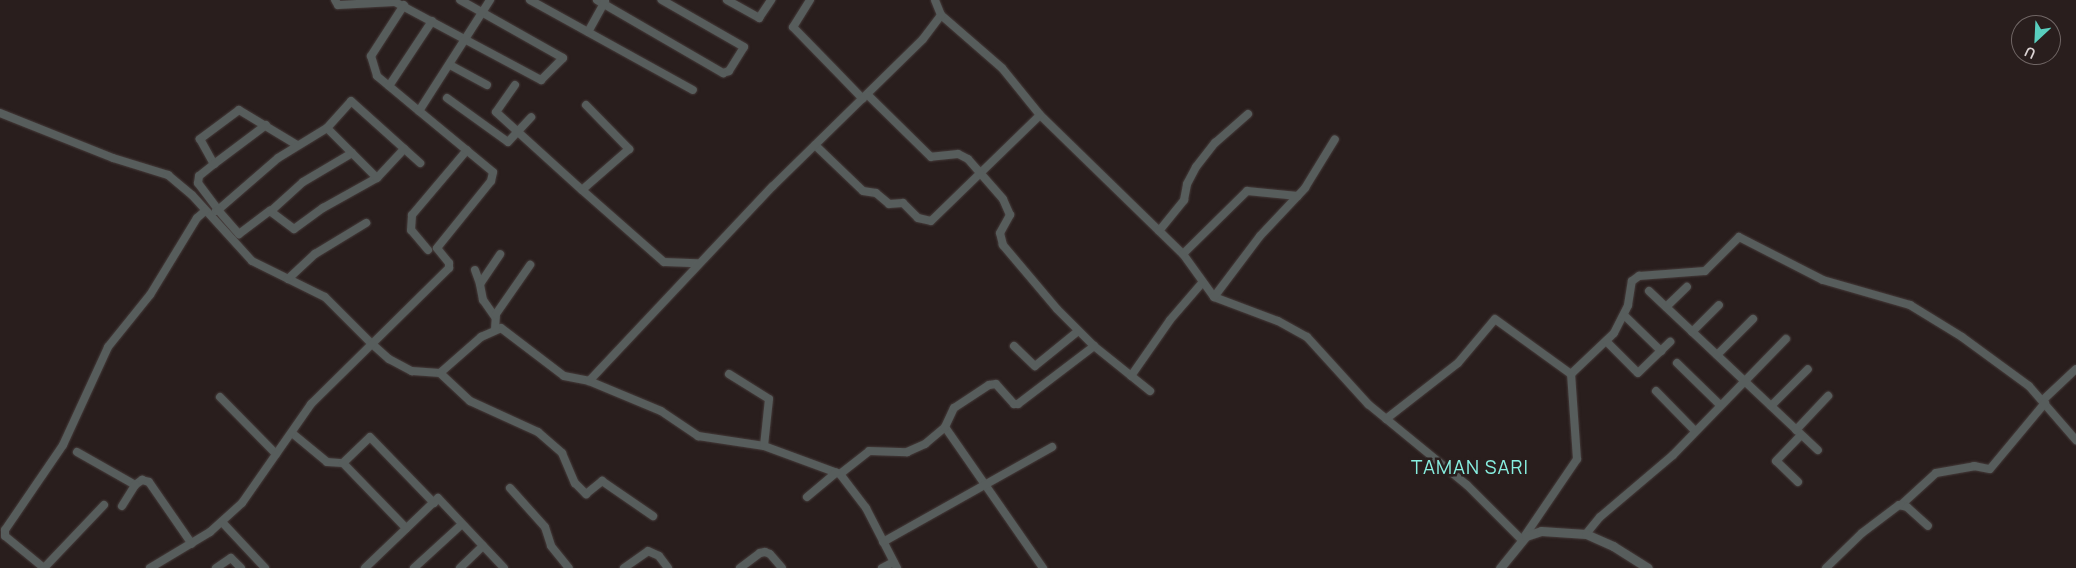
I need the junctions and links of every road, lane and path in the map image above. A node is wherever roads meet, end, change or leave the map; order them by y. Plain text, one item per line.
1 (335, 0) edge
2 (460, 0) edge
3 (490, 0) edge
4 (530, 0) edge
5 (662, 0) edge
6 (771, 0) edge
7 (810, 0) edge
8 (934, 0) edge
9 (602, 1) edge
10 (730, 1) edge
11 (404, 5) junction
12 (482, 13) junction
13 (941, 15) junction
14 (432, 21) junction
15 (588, 32) junction
16 (465, 40) junction
17 (450, 65) junction
18 (487, 85) dead end
19 (515, 85) dead end
20 (389, 86) junction
21 (693, 90) dead end
22 (865, 97) junction
23 (447, 98) dead end
24 (586, 105) dead end
25 (419, 111) junction
26 (0, 113) edge
27 (1248, 114) dead end
28 (1040, 115) junction
29 (531, 117) dead end
30 (266, 125) junction
31 (327, 128) junction
32 (519, 131) junction
33 (1335, 138) dead end
34 (297, 145) junction
35 (815, 145) junction
36 (404, 148) junction
37 (466, 150) junction
38 (352, 153) junction
39 (420, 163) dead end
40 (214, 164) junction
41 (978, 173) junction
42 (377, 178) junction
43 (582, 190) junction
44 (1298, 196) junction
45 (218, 210) junction
46 (272, 211) junction
47 (208, 214) junction
48 (366, 223) dead end
49 (1159, 231) junction
50 (428, 250) dead end
51 (500, 254) dead end
52 (1183, 254) junction
53 (697, 264) junction
54 (530, 265) dead end
55 (475, 270) dead end
56 (288, 279) junction
57 (1202, 283) junction
58 (480, 284) junction
59 (1687, 287) dead end
60 (1649, 291) dead end
61 (1214, 297) junction
62 (1719, 305) dead end
63 (1666, 307) junction
64 (1624, 316) junction
65 (495, 317) junction
66 (1753, 319) dead end
67 (496, 328) junction
68 (1078, 331) junction
69 (1692, 332) junction
70 (1786, 339) dead end
71 (1606, 341) junction
72 (1670, 342) dead end
73 (371, 343) junction
74 (1014, 346) dead end
75 (1094, 346) junction
76 (1661, 351) junction
77 (1717, 355) junction
78 (1677, 363) dead end
79 (1808, 369) dead end
80 (2076, 369) edge
81 (440, 373) junction
82 (729, 374) dead end
83 (1571, 374) junction
84 (1131, 376) junction
85 (1744, 380) junction
86 (590, 381) junction
87 (1150, 391) dead end
88 (1656, 391) dead end
89 (1828, 396) dead end
90 (220, 397) dead end
91 (2044, 401) junction
92 (1720, 405) junction
93 (1771, 406) junction
94 (1386, 419) junction
95 (945, 427) junction
96 (1695, 431) junction
97 (1799, 432) junction
98 (292, 433) junction
99 (2076, 440) edge
100 (764, 446) junction
101 (1052, 448) dead end
102 (1818, 450) dead end
103 (77, 452) dead end
104 (276, 454) junction
105 (343, 463) junction
106 (838, 473) junction
107 (1798, 482) dead end
108 (135, 485) junction
109 (986, 485) junction
110 (510, 488) dead end
111 (807, 497) dead end
112 (434, 503) junction
113 (1901, 504) junction
114 (104, 505) dead end
115 (122, 506) dead end
116 (653, 516) dead end
117 (222, 522) junction
118 (462, 524) junction
119 (1928, 526) dead end
120 (406, 528) junction
121 (1586, 534) junction
122 (1522, 540) junction
123 (883, 542) junction
124 (192, 544) junction
125 (483, 546) junction
126 (896, 565) edge
127 (368, 567) edge
128 (44, 568) edge
129 (150, 568) edge
130 (216, 568) edge
131 (241, 568) edge
132 (265, 568) edge
133 (414, 568) edge
134 (460, 568) edge
135 (504, 568) edge
136 (569, 568) edge
137 (624, 568) edge
138 (668, 568) edge
139 (740, 568) edge
140 (782, 568) edge
141 (882, 568) edge
142 (1044, 568) edge
143 (1500, 568) edge
144 (1648, 568) edge
145 (1826, 568) edge

1 - 11 street
2 - 12 street
3 - 12 street
4 - 15 street
5 - 9 street
6 - 10 street
7 - 22 street
8 - 13 street
9 - 15 street
11 - 14 street
11 - 20 street
12 - 16 street
12 - 16 street
13 - 22 street
13 - 28 street
14 - 16 street
14 - 20 street
15 - 21 street
16 - 17 street
17 - 18 street
17 - 25 street
19 - 32 street
20 - 25 street
22 - 35 street
22 - 41 street
23 - 32 street
24 - 43 street
25 - 37 street
26 - 47 street
27 - 49 street
28 - 41 street
28 - 49 street
29 - 32 street
30 - 34 street
30 - 40 street
30 - 40 street
31 - 34 street
31 - 36 street
31 - 38 street
32 - 43 street
33 - 44 street
34 - 45 street
35 - 41 street
35 - 53 street
36 - 39 street
36 - 42 street
37 - 50 street
37 - 73 street
38 - 42 street
38 - 46 street
40 - 45 street
41 - 68 street
42 - 46 street
43 - 53 street
44 - 52 street
44 - 61 street
45 - 46 street
45 - 47 street
47 - 56 street
47 - 128 street
48 - 56 street
49 - 52 street
51 - 58 street
52 - 57 street
53 - 86 street
54 - 65 street
55 - 58 street
56 - 73 street
57 - 61 street
57 - 84 street
58 - 65 street
59 - 63 street
60 - 63 street
61 - 94 street
62 - 69 street
63 - 69 street
64 - 71 street
64 - 76 street
64 - 91 street
65 - 67 street
66 - 77 street
67 - 81 street
67 - 86 street
68 - 74 street
68 - 75 street
69 - 77 street
70 - 85 street
71 - 76 street
71 - 83 street
72 - 76 street
73 - 81 street
73 - 98 street
75 - 84 street
75 - 95 street
77 - 85 street
78 - 92 street
79 - 93 street
80 - 91 street
81 - 116 street
82 - 100 street
83 - 94 street
83 - 122 street
84 - 87 street
85 - 92 street
85 - 93 street
86 - 100 street
88 - 96 street
89 - 97 street
90 - 104 street
91 - 99 street
91 - 113 street
92 - 96 street
93 - 97 street
94 - 122 street
95 - 106 street
95 - 109 street
96 - 121 street
97 - 102 street
97 - 107 street
98 - 104 street
98 - 105 street
100 - 106 street
101 - 109 street
103 - 108 street
104 - 117 street
105 - 112 street
105 - 120 street
106 - 111 street
106 - 123 street
108 - 115 street
108 - 124 street
109 - 123 street
109 - 142 street
110 - 136 street
112 - 118 street
112 - 120 street
113 - 119 street
113 - 145 street
114 - 128 street
117 - 124 street
117 - 132 street
118 - 125 street
118 - 133 street
120 - 127 street
121 - 122 street
121 - 144 street
122 - 143 street
123 - 126 street
124 - 129 street
125 - 134 street
125 - 135 street
126 - 141 street
130 - 131 street
137 - 138 street
139 - 140 street

